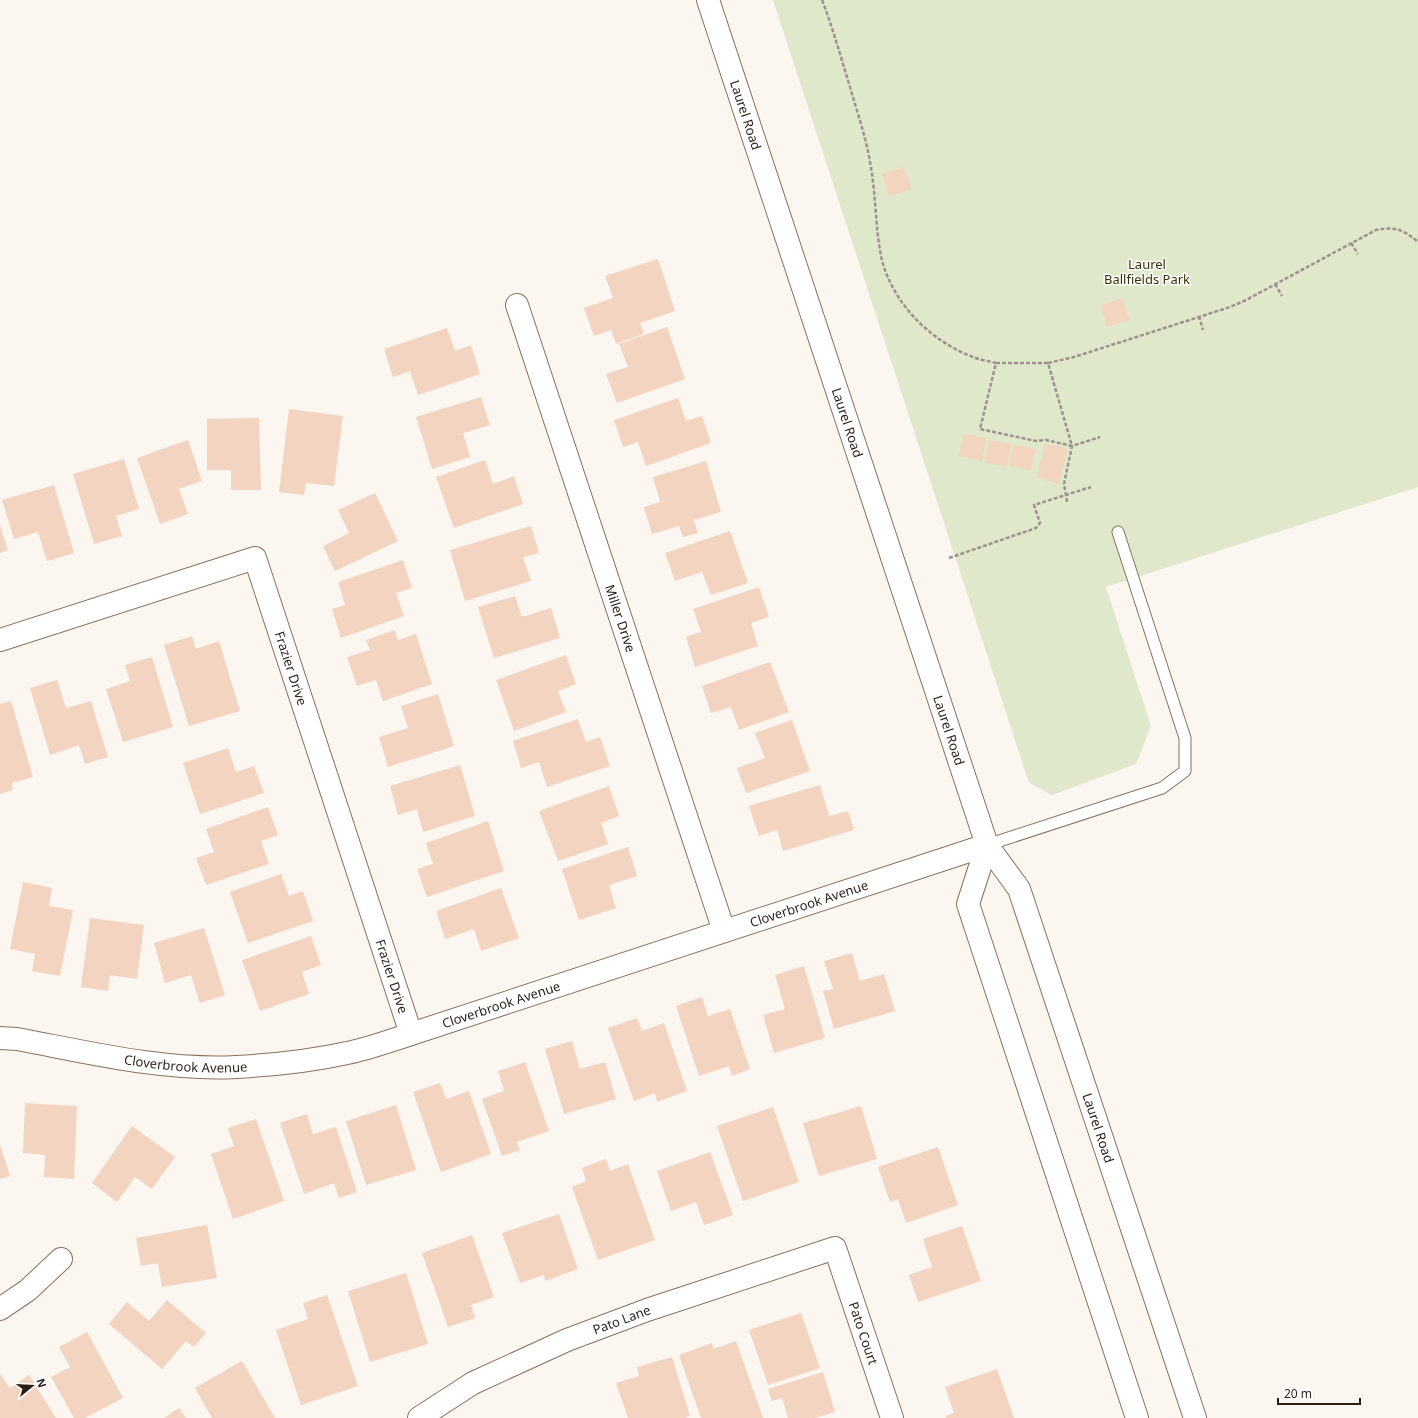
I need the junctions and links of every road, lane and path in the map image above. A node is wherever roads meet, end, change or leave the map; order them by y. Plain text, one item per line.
1 (708, 0) edge
2 (822, 0) edge
3 (1418, 242) edge
4 (1351, 243) junction
5 (1358, 254) dead end
6 (1275, 284) junction
7 (1282, 296) dead end
8 (518, 305) dead end
9 (1199, 316) junction
10 (1203, 330) dead end
11 (996, 363) junction
12 (1048, 363) junction
13 (1100, 437) dead end
14 (1072, 446) junction
15 (1091, 487) dead end
16 (1065, 496) junction
17 (1067, 502) dead end
18 (1118, 532) dead end
19 (949, 558) dead end
20 (0, 640) edge
21 (987, 845) junction
22 (724, 932) junction
23 (410, 1034) junction
24 (0, 1038) edge
25 (835, 1248) joint
26 (61, 1259) dead end
27 (0, 1310) edge
28 (419, 1418) edge
29 (892, 1418) edge
30 (1137, 1418) edge
31 (1195, 1418) edge

1 - 21 street, Laurel Road
2 - 11 path
3 - 4 path
4 - 5 path
4 - 6 path
6 - 7 path
6 - 9 path
8 - 22 street, Miller Drive
9 - 10 path
9 - 12 path
11 - 12 path
11 - 14 path
12 - 14 path
13 - 14 path
14 - 16 path
15 - 16 path
16 - 17 path
16 - 19 path
18 - 21 lane
20 - 23 street, Frazier Drive
21 - 22 street, Cloverbrook Avenue
21 - 30 street
21 - 31 street, Laurel Road
22 - 23 street, Cloverbrook Avenue
23 - 24 street, Cloverbrook Avenue
25 - 28 street, Pato Lane
25 - 29 street, Pato Court
26 - 27 street

